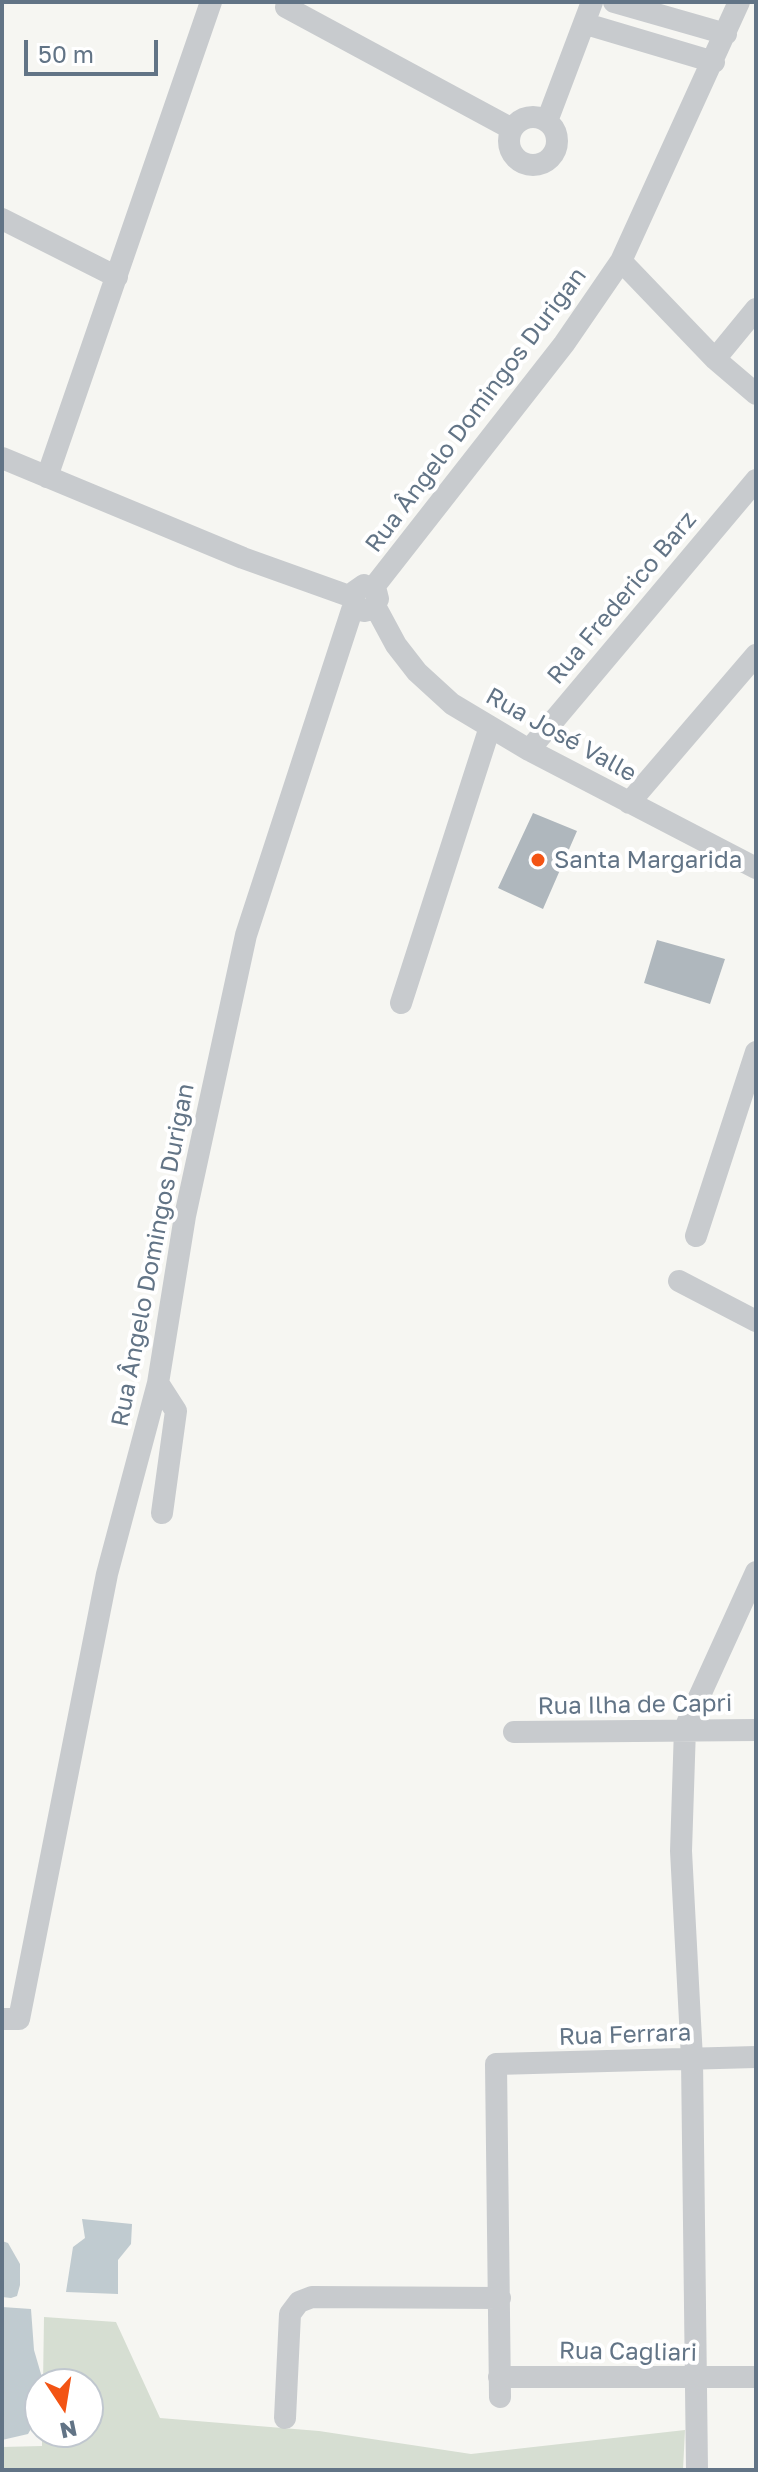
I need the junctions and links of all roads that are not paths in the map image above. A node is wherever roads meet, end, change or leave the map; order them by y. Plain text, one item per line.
1 (211, 2) edge
2 (592, 2) edge
3 (739, 2) edge
4 (624, 5) edge
5 (286, 7) dead end
6 (586, 24) junction
7 (726, 34) junction
8 (626, 36) junction
9 (714, 62) junction
10 (547, 121) junction
11 (512, 129) junction
12 (2, 219) edge
13 (621, 261) junction
14 (117, 277) junction
15 (756, 309) edge
16 (715, 359) junction
17 (756, 394) edge
18 (2, 458) edge
19 (47, 477) junction
20 (756, 480) edge
21 (364, 599) junction
22 (756, 655) edge
23 (490, 727) junction
24 (529, 750) junction
25 (629, 803) junction
26 (756, 868) edge
27 (401, 1003) dead end
28 (756, 1052) edge
29 (696, 1236) dead end
30 (679, 1281) dead end
31 (756, 1321) edge
32 (158, 1383) junction
33 (162, 1513) dead end
34 (756, 1572) edge
35 (685, 1728) junction
36 (756, 1730) edge
37 (514, 1732) dead end
38 (11, 2019) edge
39 (756, 2057) edge
40 (692, 2059) junction
41 (500, 2298) junction
42 (756, 2377) edge
43 (695, 2380) junction
44 (285, 2418) dead end
45 (697, 2470) edge

1 - 14 street
2 - 6 street
3 - 7 street, Rua Ângelo Domingos Durigan
4 - 7 street
4 - 8 street
5 - 11 street
6 - 8 street
6 - 10 street
7 - 9 street, Rua Ângelo Domingos Durigan
8 - 9 street
9 - 13 street, Rua Ângelo Domingos Durigan
10 - 11 street
10 - 11 street
12 - 14 street
13 - 16 street
13 - 21 street, Rua Ângelo Domingos Durigan
14 - 19 street
15 - 16 street
16 - 17 street
18 - 19 street
19 - 21 street
20 - 24 street, Rua Frederico Barz
21 - 23 street, Rua José Valle
21 - 32 street, Rua Ângelo Domingos Durigan
22 - 25 street
23 - 24 street, Rua José Valle
23 - 27 street
24 - 25 street, Rua José Valle
25 - 26 street, Rua José Valle
28 - 29 street
30 - 31 street
32 - 33 street
32 - 38 street, Rua Ângelo Domingos Durigan
34 - 35 street
35 - 36 street, Rua Ilha de Capri
35 - 37 street, Rua Ilha de Capri
35 - 40 street
39 - 40 street, Rua Ferrara
40 - 41 street, Rua Ferrara
40 - 43 street
41 - 43 street, Rua Cagliari
41 - 44 street
42 - 43 street, Rua Cagliari
43 - 45 street

